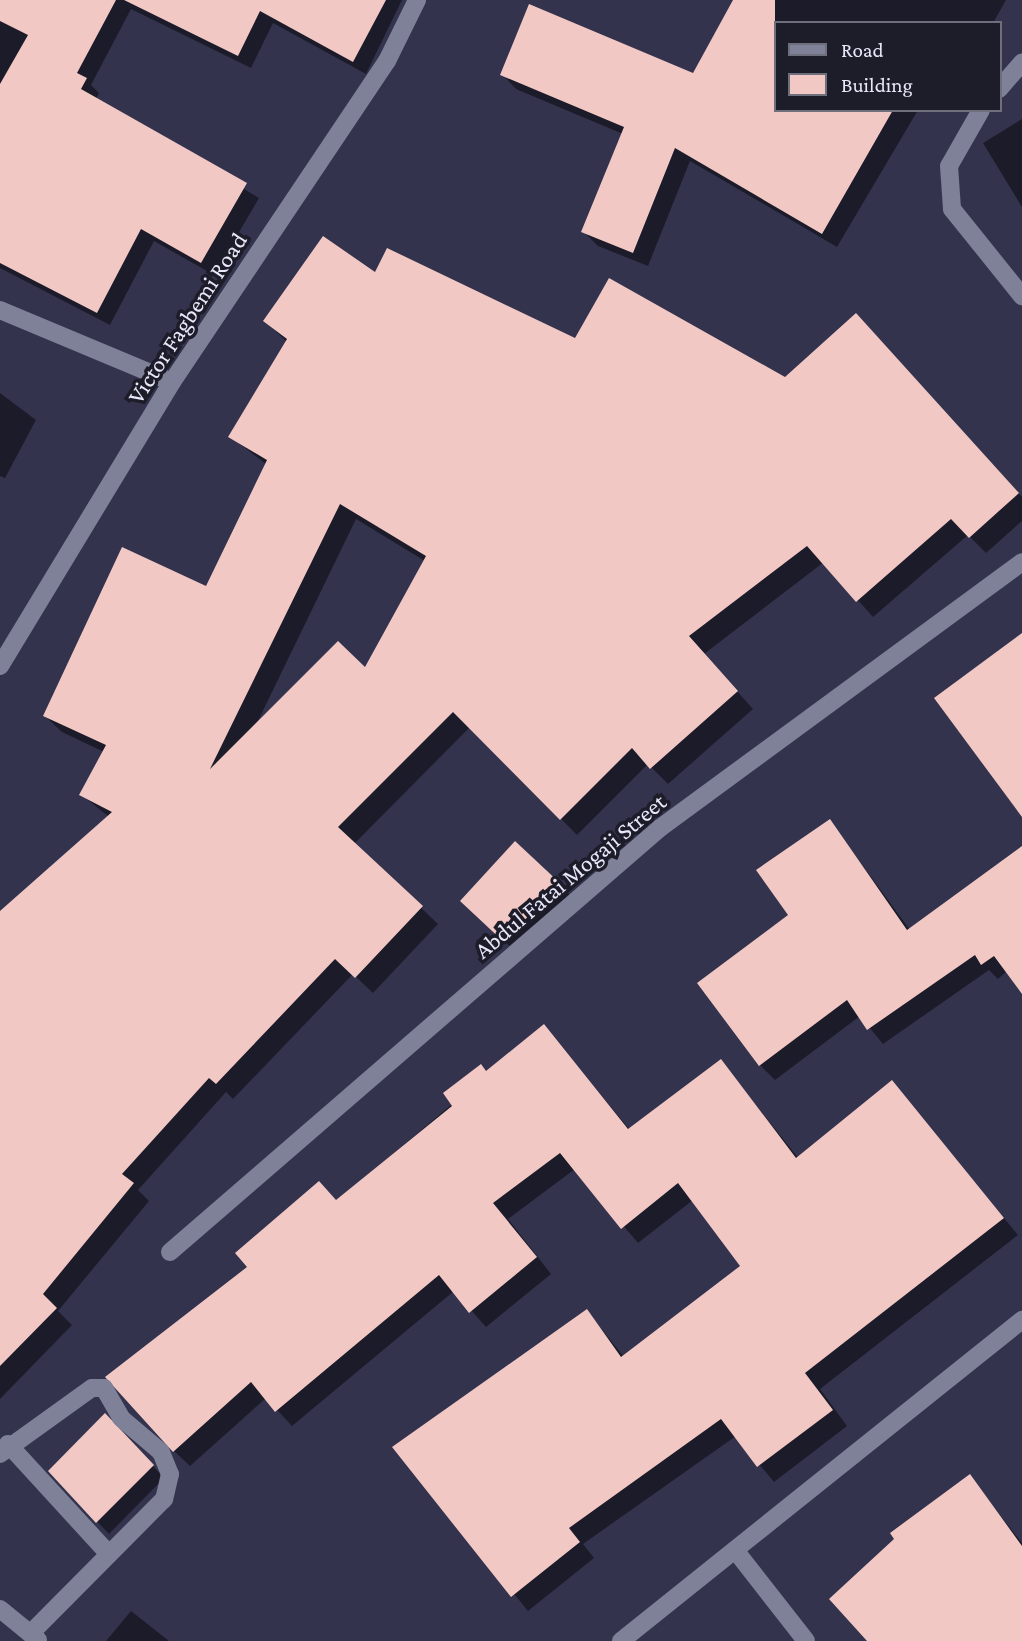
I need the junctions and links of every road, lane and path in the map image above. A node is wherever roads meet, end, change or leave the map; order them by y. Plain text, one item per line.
1 (418, 0) edge
2 (1022, 64) edge
3 (1001, 87) edge
4 (980, 112) edge
5 (1022, 296) edge
6 (0, 310) edge
7 (172, 382) junction
8 (1022, 562) edge
9 (0, 666) edge
10 (170, 1252) dead end
11 (1022, 1320) edge
12 (4, 1449) edge
13 (735, 1550) junction
14 (107, 1552) junction
15 (0, 1609) edge
16 (35, 1637) edge
17 (621, 1641) edge
18 (806, 1641) edge

1 - 7 street, Victor Fagbemi Road
2 - 3 street
4 - 5 street
6 - 7 street
7 - 9 street, Victor Fagbemi Road
8 - 10 street, Abdul Fatai Mogaji Street
11 - 13 street
12 - 14 street
12 - 14 street
13 - 17 street
13 - 18 street
14 - 16 street
15 - 16 street

